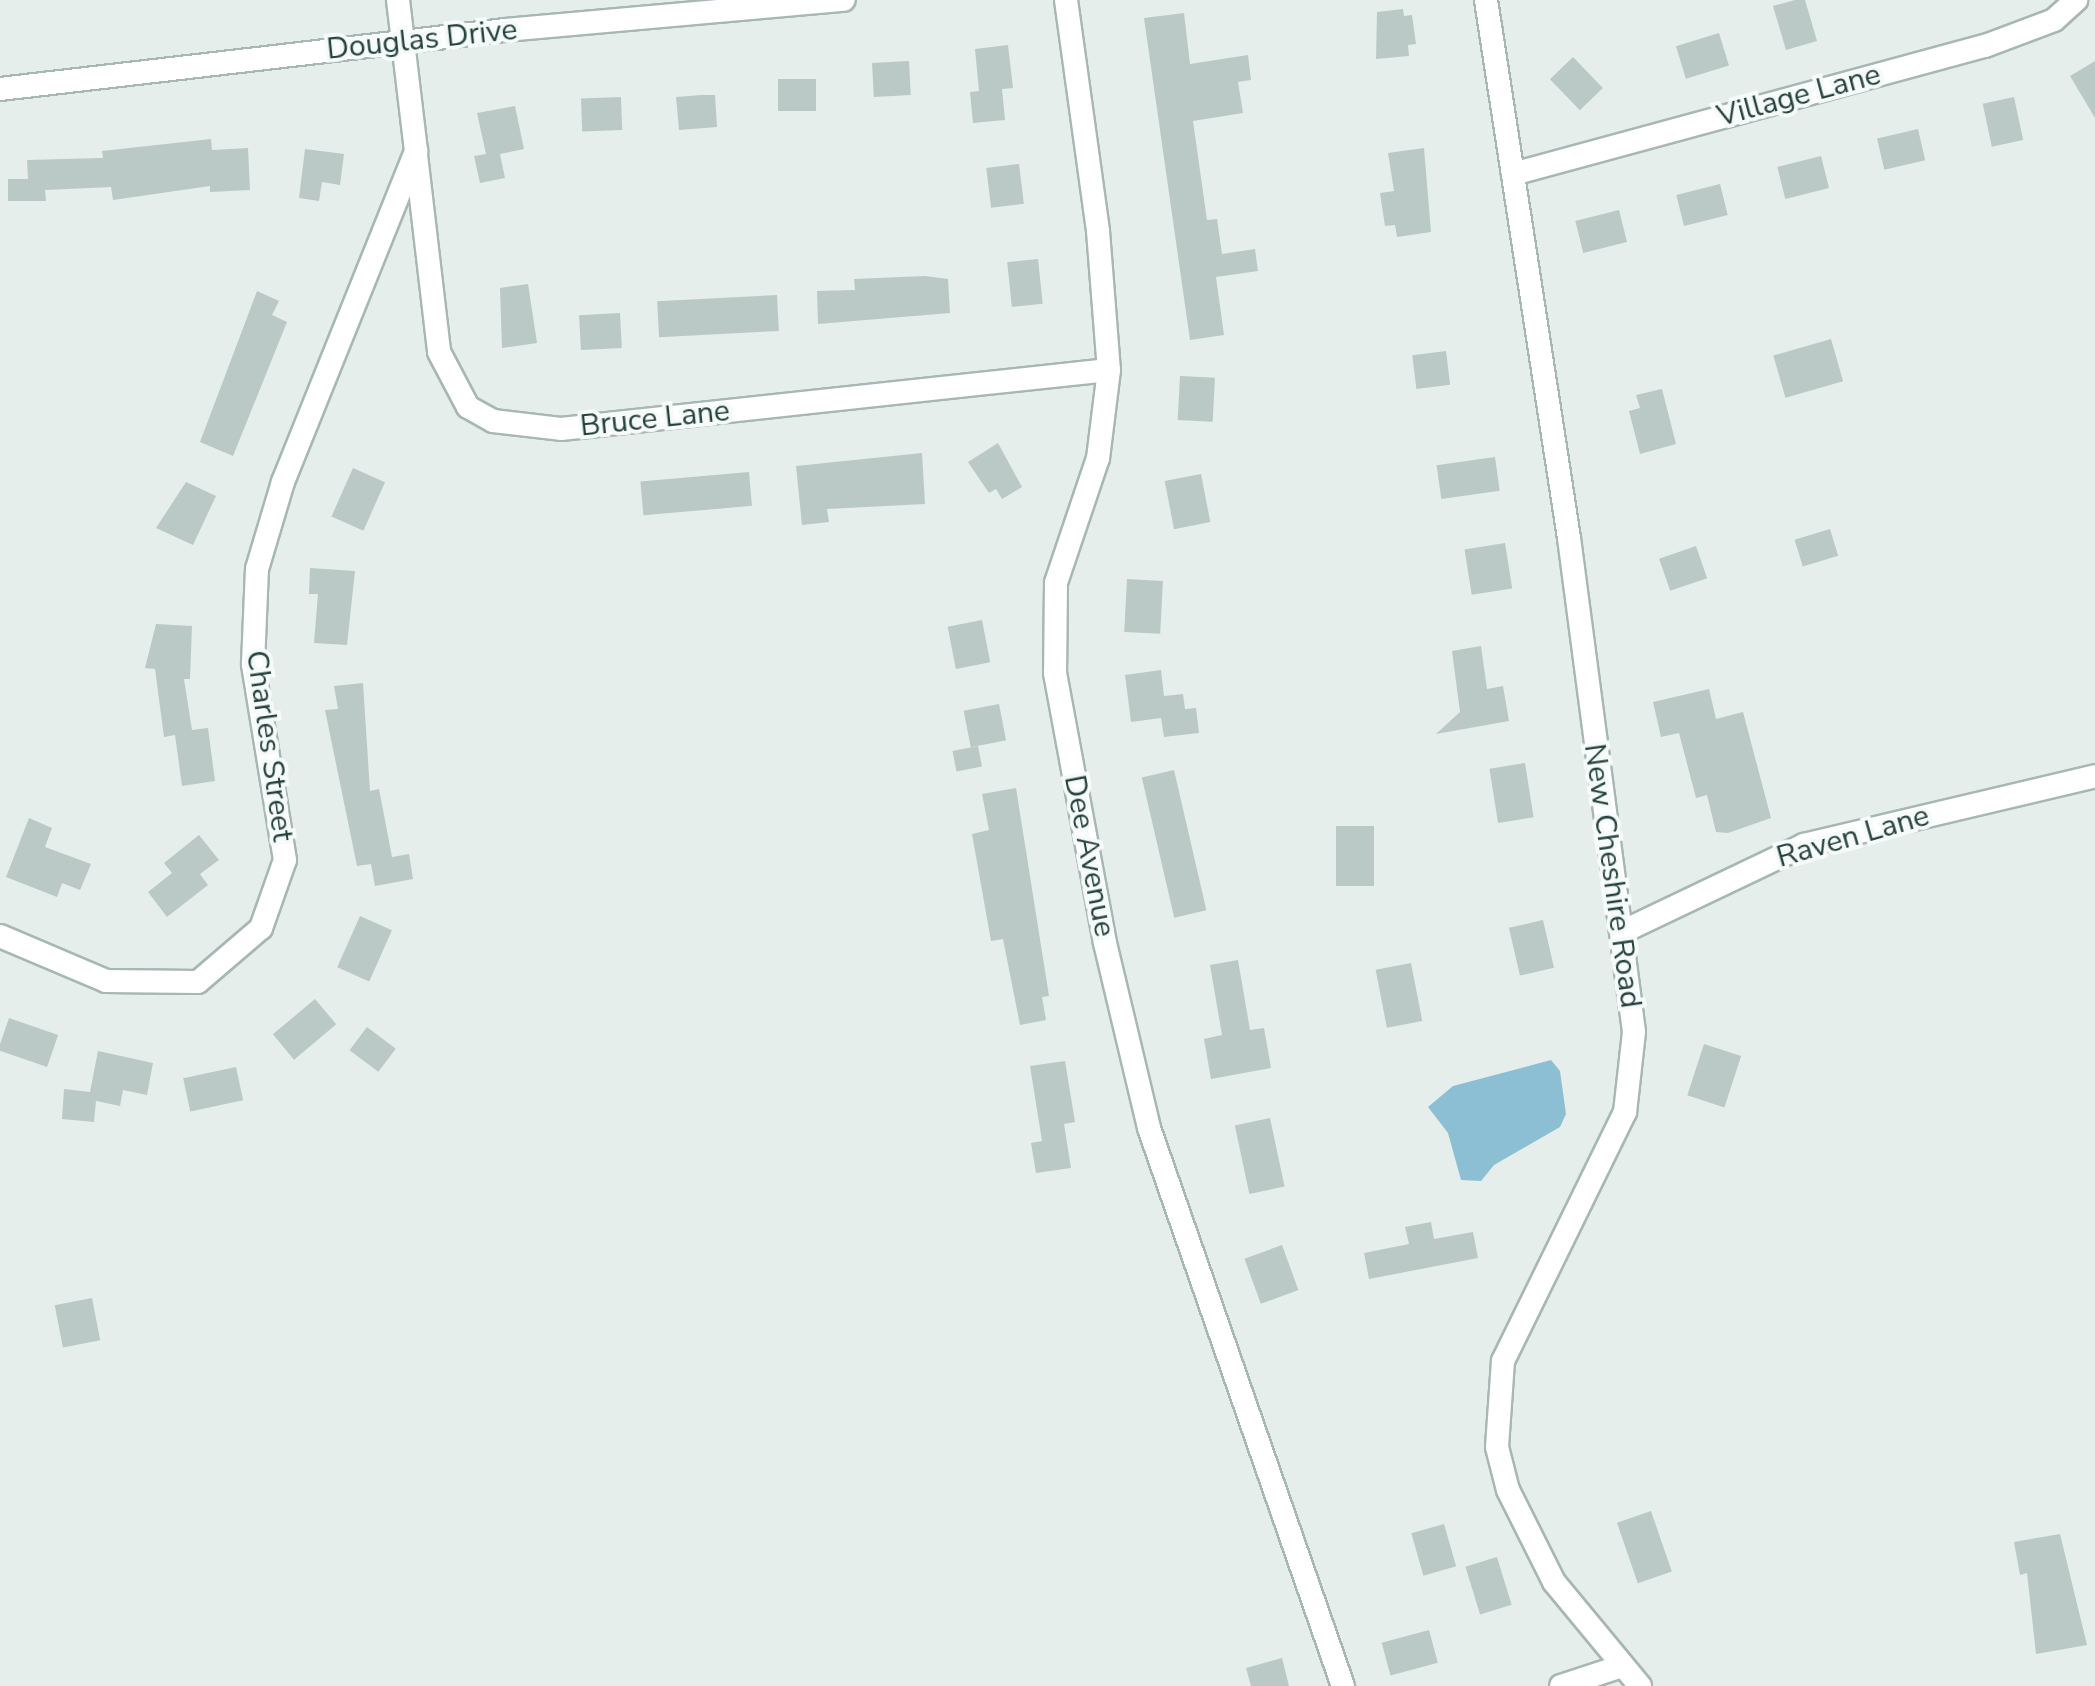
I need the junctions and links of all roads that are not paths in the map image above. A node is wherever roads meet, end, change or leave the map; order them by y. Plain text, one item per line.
1 (398, 0) edge
2 (844, 0) edge
3 (1066, 0) edge
4 (1486, 0) edge
5 (2076, 0) edge
6 (404, 41) junction
7 (0, 88) edge
8 (416, 152) junction
9 (1513, 174) junction
10 (1109, 370) junction
11 (2095, 776) edge
12 (1622, 932) junction
13 (0, 936) edge
14 (1620, 1667) junction
15 (1343, 1686) edge
16 (1561, 1686) edge
17 (1640, 1686) edge

1 - 6 street, Charles Street
2 - 6 street, Douglas Drive
3 - 10 street, Dee Avenue
4 - 9 street, New Cheshire Road
5 - 9 street, Village Lane
6 - 7 street, Douglas Drive
6 - 8 street, Charles Street
8 - 10 street, Bruce Lane
8 - 13 street, Charles Street
9 - 12 street, New Cheshire Road
10 - 15 street, Dee Avenue
11 - 12 street, Raven Lane
12 - 14 street, New Cheshire Road
14 - 16 street
14 - 17 street, New Cheshire Road

